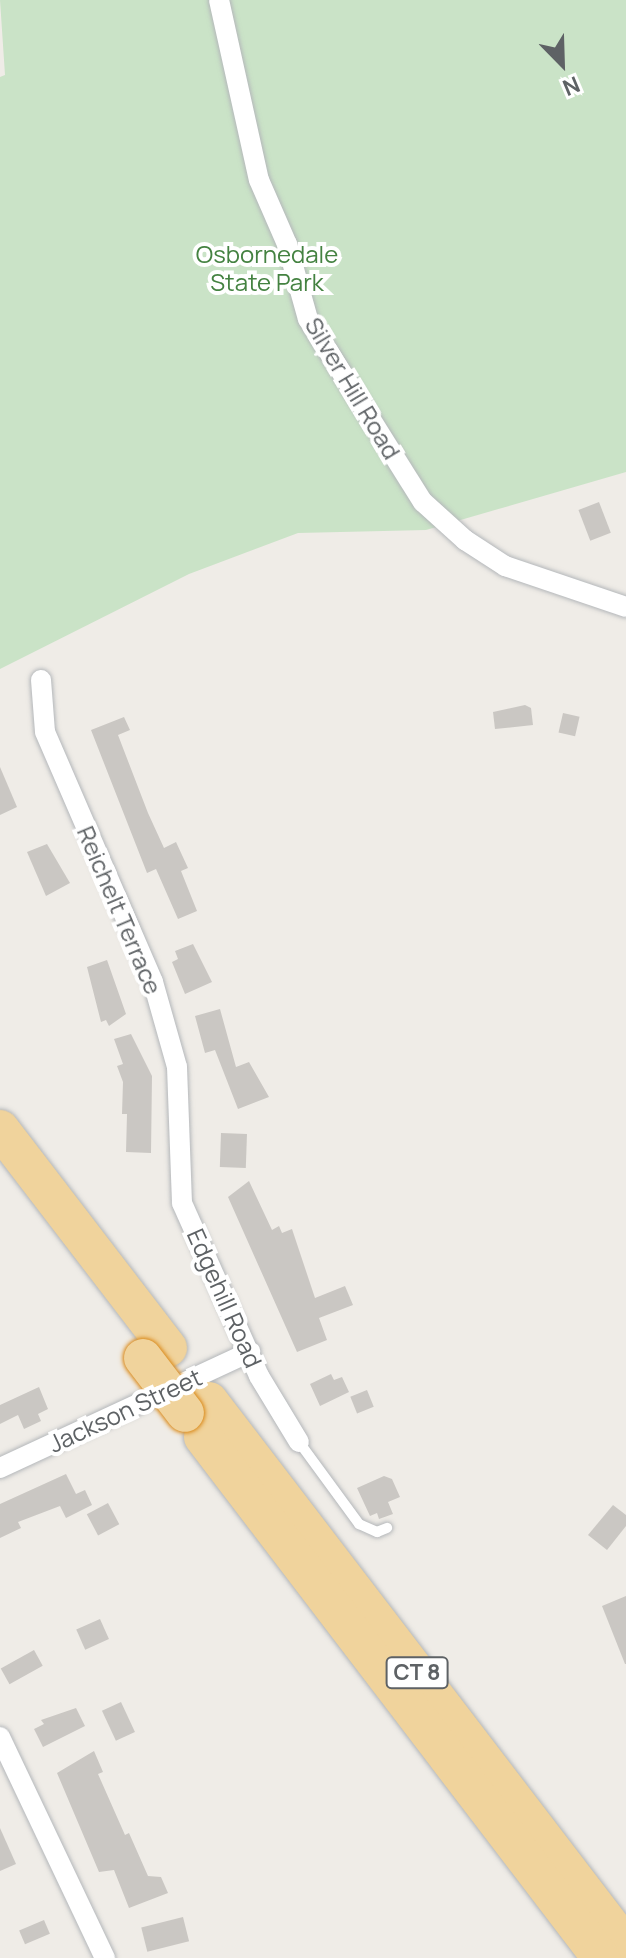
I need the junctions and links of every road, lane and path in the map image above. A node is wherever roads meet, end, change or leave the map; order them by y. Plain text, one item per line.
1 (219, 0) edge
2 (626, 607) edge
3 (41, 680) dead end
4 (0, 1129) edge
5 (183, 1145) joint
6 (0, 1170) edge
7 (250, 1352) junction
8 (156, 1353) junction
9 (197, 1407) junction
10 (299, 1442) joint
11 (0, 1468) edge
12 (387, 1528) dead end
13 (0, 1737) edge
14 (626, 1946) edge
15 (105, 1958) edge
16 (601, 1958) edge

1 - 2 street, Silver Hill Road
3 - 5 street, Reichelt Terrace
4 - 8 highway, CT 8
5 - 7 street, Edgehill Road
6 - 8 highway, CT 8
7 - 10 street, Edgehill Road
7 - 11 street, Jackson Street
8 - 9 highway, CT 8, bridge
9 - 14 highway, CT 8
9 - 16 highway, CT 8
10 - 12 lane
13 - 15 street

